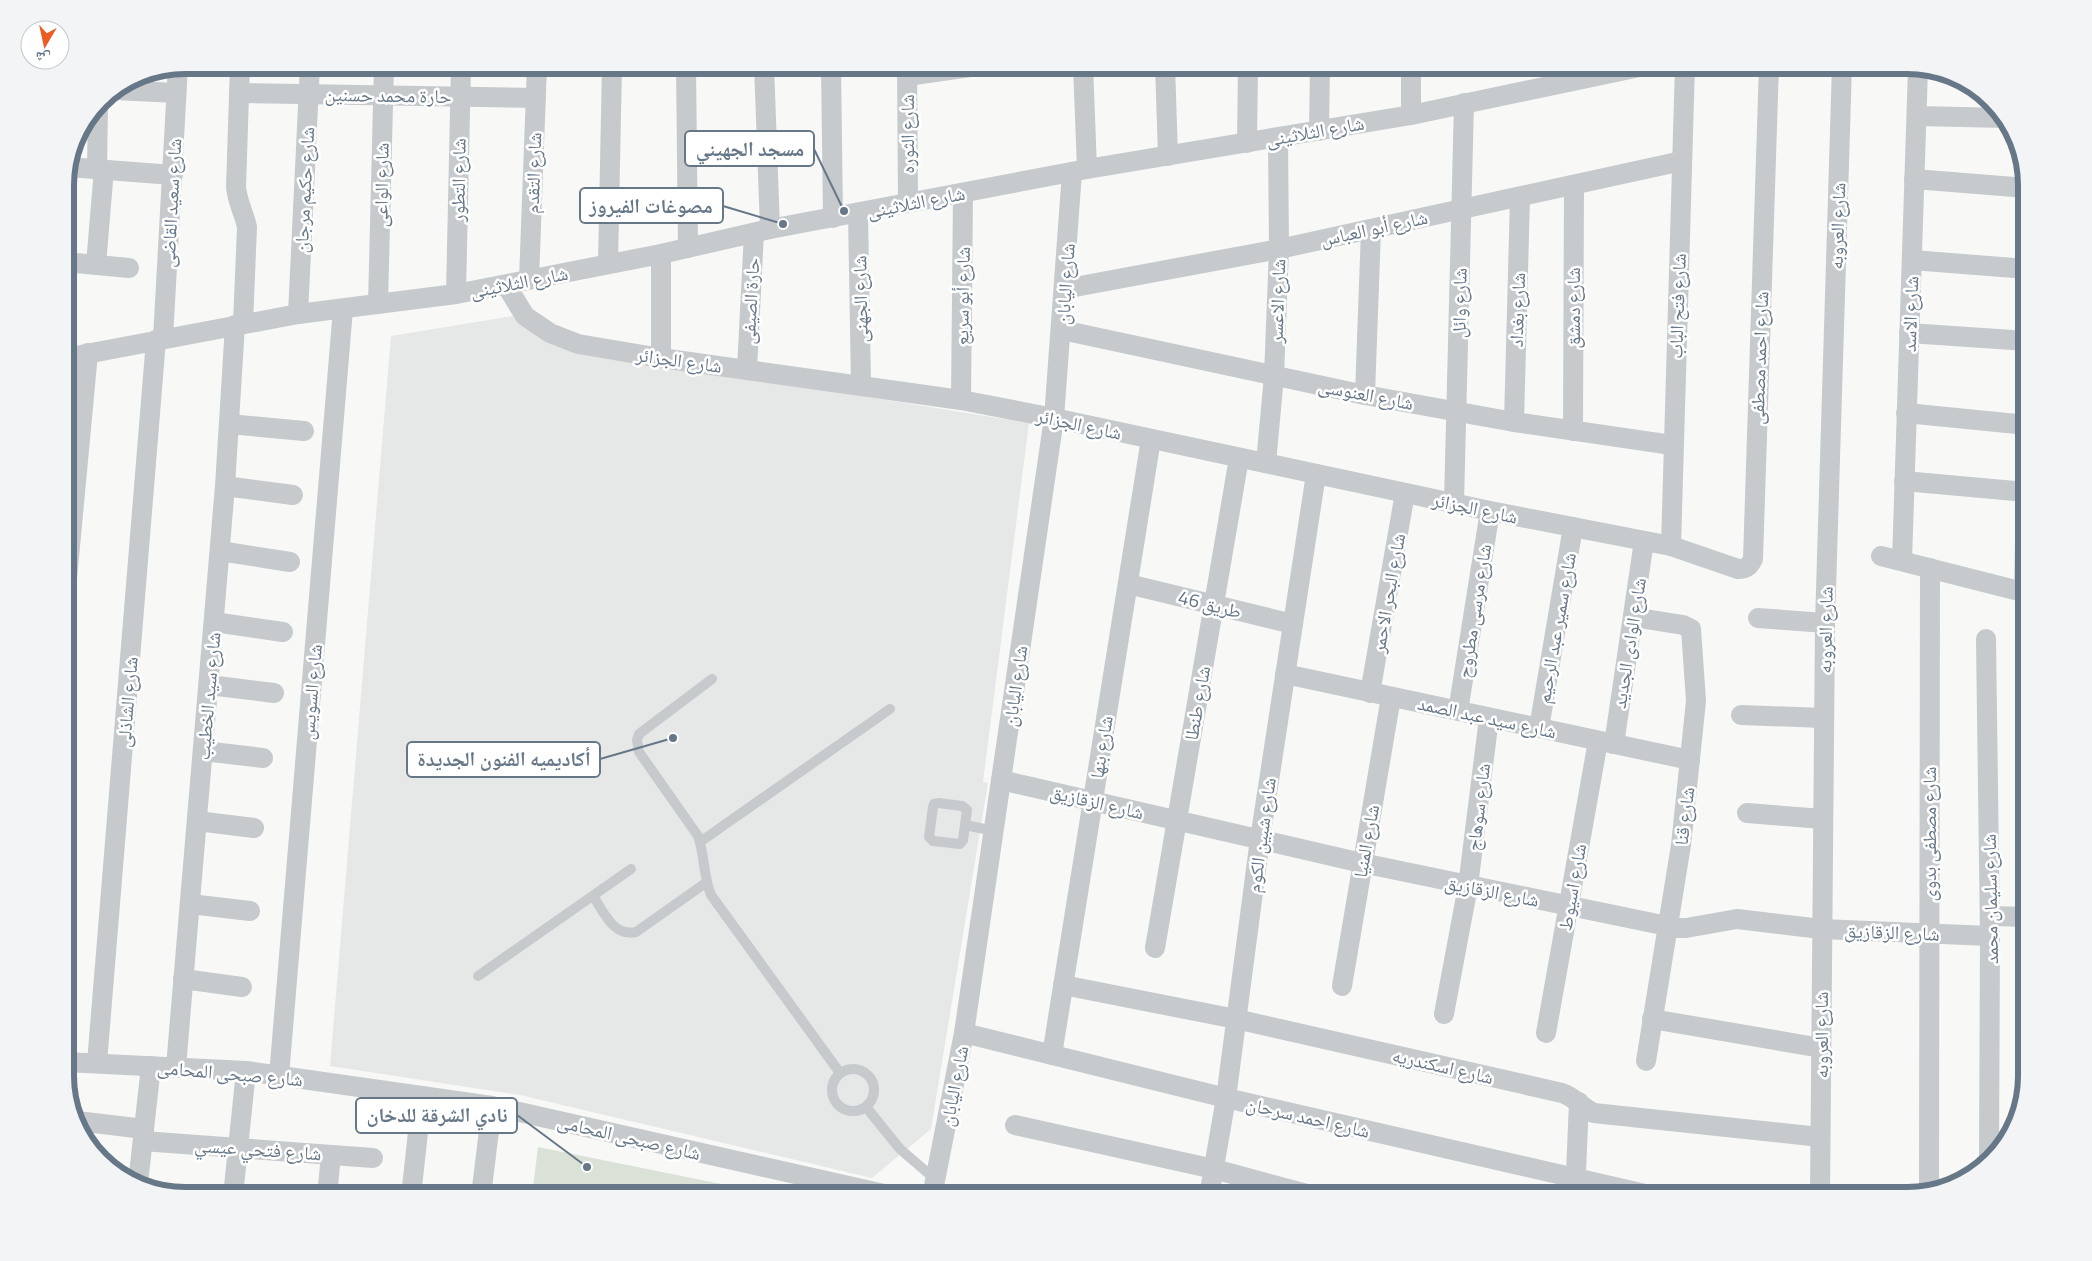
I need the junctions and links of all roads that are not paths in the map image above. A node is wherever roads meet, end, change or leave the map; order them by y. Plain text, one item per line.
1 (240, 74) edge
2 (309, 74) edge
3 (384, 74) edge
4 (460, 74) edge
5 (537, 74) edge
6 (612, 74) edge
7 (686, 74) edge
8 (764, 74) edge
9 (830, 74) edge
10 (907, 74) edge
11 (1083, 74) edge
12 (1165, 74) edge
13 (1248, 74) edge
14 (1320, 74) edge
15 (1411, 74) edge
16 (1576, 74) edge
17 (1685, 74) edge
18 (1769, 74) edge
19 (1842, 74) edge
20 (177, 75) edge
21 (1918, 75) edge
22 (127, 91) edge
23 (176, 93) junction
24 (239, 93) junction
25 (308, 94) junction
26 (383, 95) junction
27 (460, 97) junction
28 (536, 98) junction
29 (1464, 104) junction
30 (1411, 114) junction
31 (98, 115) edge
32 (1917, 116) junction
33 (1996, 118) edge
34 (1319, 131) junction
35 (1278, 138) junction
36 (1247, 143) junction
37 (1168, 156) junction
38 (1682, 161) junction
39 (76, 167) edge
40 (100, 169) junction
41 (1080, 171) junction
42 (173, 174) junction
43 (1914, 179) junction
44 (1574, 185) junction
45 (2018, 187) edge
46 (963, 193) junction
47 (1520, 197) junction
48 (908, 204) junction
49 (1461, 210) junction
50 (858, 213) junction
51 (834, 218) junction
52 (1371, 229) junction
53 (762, 231) junction
54 (688, 248) junction
55 (1279, 249) junction
56 (661, 254) junction
57 (1912, 260) junction
58 (74, 263) edge
59 (608, 264) junction
60 (96, 265) junction
61 (2018, 267) edge
62 (129, 268) dead end
63 (529, 280) junction
64 (506, 285) junction
65 (1064, 289) junction
66 (456, 294) junction
67 (378, 304) junction
68 (343, 308) junction
69 (298, 314) junction
70 (239, 325) junction
71 (1062, 330) junction
72 (1909, 333) junction
73 (160, 339) junction
74 (2018, 340) edge
75 (88, 353) junction
76 (74, 356) edge
77 (661, 358) junction
78 (747, 369) junction
79 (1274, 376) junction
80 (862, 386) junction
81 (1365, 395) junction
82 (961, 400) junction
83 (1456, 412) junction
84 (1906, 413) junction
85 (1054, 418) junction
86 (1514, 422) junction
87 (229, 424) junction
88 (2018, 424) edge
89 (304, 431) dead end
90 (1573, 431) junction
91 (1151, 439) junction
92 (1672, 446) junction
93 (1238, 458) junction
94 (74, 460) edge
95 (1266, 463) junction
96 (1316, 474) junction
97 (1904, 481) junction
98 (226, 486) junction
99 (2018, 491) edge
100 (1405, 493) junction
101 (293, 495) dead end
102 (1454, 503) junction
103 (1490, 511) junction
104 (1573, 527) junction
105 (1644, 542) junction
106 (1671, 546) junction
107 (220, 551) junction
108 (1881, 556) dead end
109 (1902, 561) junction
110 (290, 562) dead end
111 (1930, 568) junction
112 (1128, 584) junction
113 (2018, 590) edge
114 (1214, 605) junction
115 (1633, 617) junction
116 (1758, 618) dead end
117 (214, 622) junction
118 (1825, 623) junction
119 (1293, 624) junction
120 (283, 632) dead end
121 (1986, 639) dead end
122 (1285, 674) junction
123 (712, 679) dead end
124 (208, 685) junction
125 (1370, 692) junction
126 (274, 693) dead end
127 (1391, 697) junction
128 (890, 709) dead end
129 (1458, 711) junction
130 (1741, 715) dead end
131 (1489, 718) junction
132 (1823, 718) junction
133 (1538, 728) junction
134 (1606, 742) junction
135 (203, 751) junction
136 (263, 758) dead end
137 (1690, 760) junction
138 (1001, 780) junction
139 (1092, 801) junction
140 (1747, 813) dead end
141 (1822, 818) junction
142 (1177, 820) junction
143 (197, 821) junction
144 (965, 825) junction
145 (254, 828) dead end
146 (994, 831) junction
147 (1260, 839) junction
148 (700, 842) junction
149 (1362, 863) junction
150 (631, 869) dead end
151 (707, 882) junction
152 (1468, 886) junction
153 (593, 896) junction
154 (190, 904) junction
155 (1569, 906) junction
156 (250, 911) dead end
157 (1990, 916) junction
158 (2018, 917) edge
159 (1667, 925) junction
160 (1821, 929) junction
161 (1929, 934) junction
162 (1990, 936) junction
163 (1155, 948) dead end
164 (478, 976) dead end
165 (183, 979) junction
166 (1063, 985) junction
167 (1342, 986) dead end
168 (242, 987) dead end
169 (1444, 1014) dead end
170 (1652, 1019) junction
171 (1236, 1020) junction
172 (964, 1032) junction
173 (1546, 1033) dead end
174 (1821, 1048) junction
175 (1052, 1055) junction
176 (1646, 1061) dead end
177 (74, 1063) edge
178 (97, 1064) junction
179 (151, 1066) junction
180 (176, 1067) junction
181 (246, 1071) junction
182 (840, 1073) junction
183 (279, 1076) junction
184 (422, 1096) junction
185 (1226, 1098) junction
186 (1579, 1102) junction
187 (492, 1106) junction
188 (866, 1107) junction
189 (84, 1123) edge
190 (1015, 1125) dead end
191 (143, 1135) junction
192 (1820, 1137) junction
193 (238, 1148) junction
194 (1989, 1151) edge
195 (331, 1155) junction
196 (373, 1158) dead end
197 (1214, 1169) junction
198 (139, 1177) edge
199 (1929, 1184) edge
200 (234, 1187) edge
201 (328, 1187) edge
202 (411, 1187) edge
203 (482, 1187) edge
204 (853, 1187) edge
205 (933, 1187) edge
206 (934, 1187) edge
207 (1211, 1187) edge
208 (1281, 1187) edge
209 (1575, 1187) edge
210 (1820, 1187) edge

1 - 24 street, شارع سيد الخطيب
2 - 25 street, شارع حكيم مرجان
3 - 26 street, شارع الواعى
4 - 27 street, شارع التطور
5 - 28 street, شارع التقدم
6 - 59 street
7 - 54 street
8 - 53 street, حارة الصيفى
9 - 51 street
10 - 48 street, شارع الثوره
11 - 41 street, شارع اليابان
12 - 37 street
13 - 36 street
14 - 34 street
15 - 30 street
16 - 29 street, شارع الثلاثينى
17 - 38 street, شارع فتح الباب
18 - 106 street, شارع احمد مصطفى
19 - 118 street, شارع العروبه
20 - 23 street, شارع سعيد القاضى
21 - 32 street, شارع الاسد
22 - 23 street
23 - 42 street, شارع سعيد القاضى
24 - 25 street, حارة محمد حسنين
24 - 70 street, شارع سيد الخطيب
25 - 26 street, حارة محمد حسنين
25 - 69 street, شارع حكيم مرجان
26 - 27 street, حارة محمد حسنين
26 - 67 street, شارع الواعى
27 - 28 street, حارة محمد حسنين
27 - 66 street, شارع التطور
28 - 63 street, شارع التقدم
29 - 30 street, شارع الثلاثينى
29 - 49 street, شارع وائل
30 - 34 street, شارع الثلاثينى
31 - 40 street
32 - 33 street
32 - 43 street, شارع الاسد
34 - 35 street, شارع الثلاثينى
35 - 36 street, شارع الثلاثينى
35 - 55 street, شارع الاعسر
36 - 37 street, شارع الثلاثينى
37 - 41 street, شارع الثلاثينى
38 - 44 street, شارع أبو العباس
38 - 92 street, شارع فتح الباب
39 - 40 street
40 - 42 street
40 - 60 street
41 - 46 street, شارع الثلاثينى
41 - 65 street, شارع اليابان
42 - 73 street, شارع سعيد القاضى
43 - 45 street
43 - 57 street, شارع الاسد
44 - 47 street, شارع أبو العباس
44 - 90 street, شارع دمشق
46 - 48 street, شارع الثلاثينى
46 - 82 street, شارع أبو سريع
47 - 49 street, شارع أبو العباس
47 - 86 street, شارع بغداد
48 - 50 street, شارع الثلاثينى
49 - 52 street, شارع أبو العباس
49 - 83 street, شارع وائل
50 - 51 street, شارع الثلاثينى
50 - 80 street, شارع الجهنى
51 - 53 street, شارع الثلاثينى
52 - 55 street, شارع أبو العباس
52 - 81 street
53 - 54 street, شارع الثلاثينى
53 - 78 street, حارة الصيفى
54 - 56 street, شارع الثلاثينى
55 - 65 street, شارع أبو العباس
55 - 79 street, شارع الاعسر
56 - 59 street, شارع الثلاثينى
56 - 77 street
57 - 61 street
57 - 72 street, شارع الاسد
58 - 60 street
59 - 63 street, شارع الثلاثينى
60 - 62 street
63 - 64 street, شارع الثلاثينى
64 - 66 street, شارع الثلاثينى
64 - 77 street, شارع الجزائر
65 - 71 street, شارع اليابان
66 - 67 street, شارع الثلاثينى
67 - 68 street, شارع الثلاثينى
68 - 69 street, شارع الثلاثينى
68 - 183 street, شارع السويس
69 - 70 street, شارع الثلاثينى
70 - 73 street, شارع الثلاثينى
70 - 87 street, شارع سيد الخطيب
71 - 79 street, شارع العنوسى
71 - 85 street, شارع اليابان
72 - 74 street
72 - 84 street, شارع الاسد
73 - 75 street, شارع الثلاثينى
73 - 178 street, شارع الشاذلى
75 - 76 street, شارع الثلاثينى
75 - 94 street
77 - 78 street, شارع الجزائر
78 - 80 street, شارع الجزائر
79 - 81 street, شارع العنوسى
79 - 95 street, شارع الاعسر
80 - 82 street, شارع الجزائر
81 - 83 street, شارع العنوسى
82 - 85 street, شارع الجزائر
83 - 86 street, شارع العنوسى
83 - 102 street, شارع وائل
84 - 88 street
84 - 97 street, شارع الاسد
85 - 91 street, شارع الجزائر
85 - 138 street, شارع اليابان
86 - 90 street, شارع العنوسى
87 - 89 street
87 - 98 street, شارع سيد الخطيب
90 - 92 street, شارع العنوسى
91 - 93 street, شارع الجزائر
91 - 112 street, شارع بنها
92 - 106 street, شارع فتح الباب
93 - 95 street, شارع الجزائر
93 - 114 street, شارع طنطا
95 - 96 street, شارع الجزائر
96 - 100 street, شارع الجزائر
96 - 119 street, شارع شبين الكوم
97 - 99 street
97 - 109 street, شارع الاسد
98 - 101 street
98 - 107 street, شارع سيد الخطيب
100 - 102 street, شارع الجزائر
100 - 125 street, شارع البحر الاحمر
102 - 103 street, شارع الجزائر
103 - 104 street, شارع الجزائر
103 - 129 street, شارع مرسى مطروح
104 - 105 street, شارع الجزائر
104 - 133 street, شارع سمير عبد الرحيم
105 - 106 street, شارع الجزائر
105 - 115 street, شارع الوادى الجديد
107 - 110 street
107 - 117 street, شارع سيد الخطيب
108 - 109 street
109 - 111 street
111 - 113 street
111 - 161 street, شارع مصطفى بدوى
112 - 114 street, طريق 46
112 - 139 street, شارع بنها
114 - 119 street, طريق 46
114 - 142 street, شارع طنطا
115 - 134 street, شارع الوادى الجديد
115 - 137 street, شارع قنا
116 - 118 street
117 - 120 street
117 - 124 street, شارع سيد الخطيب
118 - 132 street, شارع العروبه
119 - 122 street, شارع شبين الكوم
121 - 157 street, شارع سليمان محمد
122 - 125 street, شارع سيد عبد الصمد
122 - 147 street, شارع شبين الكوم
123 - 148 lane
124 - 126 street
124 - 135 street, شارع سيد الخطيب
125 - 127 street, شارع سيد عبد الصمد
127 - 129 street, شارع سيد عبد الصمد
127 - 149 street, شارع المنيا
128 - 148 lane
129 - 131 street, شارع سيد عبد الصمد
130 - 132 street
131 - 133 street, شارع سيد عبد الصمد
131 - 152 street, شارع سوهاج
132 - 141 street, شارع العروبه
133 - 134 street, شارع سيد عبد الصمد
134 - 137 street, شارع سيد عبد الصمد
134 - 155 street, شارع اسيوط
135 - 136 street
135 - 143 street, شارع سيد الخطيب
137 - 159 street, شارع قنا
138 - 139 street, شارع الزقازيق
138 - 146 street, شارع اليابان
139 - 142 street, شارع الزقازيق
139 - 166 street, شارع بنها
140 - 141 street
141 - 160 street, شارع العروبه
142 - 147 street, شارع الزقازيق
142 - 163 street, شارع طنطا
143 - 145 street
143 - 154 street, شارع سيد الخطيب
144 - 144 lane
144 - 146 lane
146 - 172 street, شارع اليابان
147 - 149 street, شارع الزقازيق
147 - 171 street, شارع شبين الكوم
148 - 151 lane
149 - 152 street, شارع الزقازيق
149 - 167 street, شارع المنيا
150 - 153 lane
151 - 153 lane
151 - 182 lane
152 - 155 street, شارع الزقازيق
152 - 169 street, شارع سوهاج
153 - 164 lane
154 - 156 street
154 - 165 street, شارع سيد الخطيب
155 - 159 street, شارع الزقازيق
155 - 173 street, شارع اسيوط
157 - 158 street
157 - 162 street, شارع سليمان محمد
159 - 160 street, شارع الزقازيق
159 - 170 street, شارع قنا
160 - 161 street, شارع الزقازيق
160 - 174 street, شارع العروبه
161 - 162 street, شارع الزقازيق
161 - 199 street, شارع مصطفى بدوى
162 - 194 street, شارع سليمان محمد
165 - 168 street
165 - 180 street, شارع سيد الخطيب
166 - 171 street, شارع اسكندريه
166 - 175 street, شارع بنها
170 - 174 street
170 - 176 street, شارع قنا
171 - 185 street, شارع شبين الكوم
171 - 186 street, شارع اسكندريه
172 - 175 street, شارع احمد سرحان
172 - 206 street, شارع اليابان
174 - 192 street, شارع العروبه
175 - 185 street, شارع احمد سرحان
177 - 178 street, شارع صبحى المحامى
178 - 179 street, شارع صبحى المحامى
179 - 180 street, شارع صبحى المحامى
179 - 191 street
180 - 181 street, شارع صبحى المحامى
181 - 183 street, شارع صبحى المحامى
181 - 193 street
182 - 188 lane
182 - 188 lane
183 - 184 street, شارع صبحى المحامى
184 - 187 street, شارع صبحى المحامى
184 - 202 street
185 - 197 street, شارع شبين الكوم
185 - 209 street, شارع احمد سرحان
186 - 192 street, شارع اسكندريه
186 - 209 street
187 - 203 street
187 - 204 street, شارع صبحى المحامى
188 - 205 lane
189 - 191 street, شارع فتحي عيسي
190 - 197 street
191 - 193 street, شارع فتحي عيسي
191 - 198 street
192 - 210 street, شارع العروبه
193 - 195 street, شارع فتحي عيسي
193 - 200 street
195 - 196 street, شارع فتحي عيسي
195 - 201 street
197 - 207 street, شارع شبين الكوم
197 - 208 street

